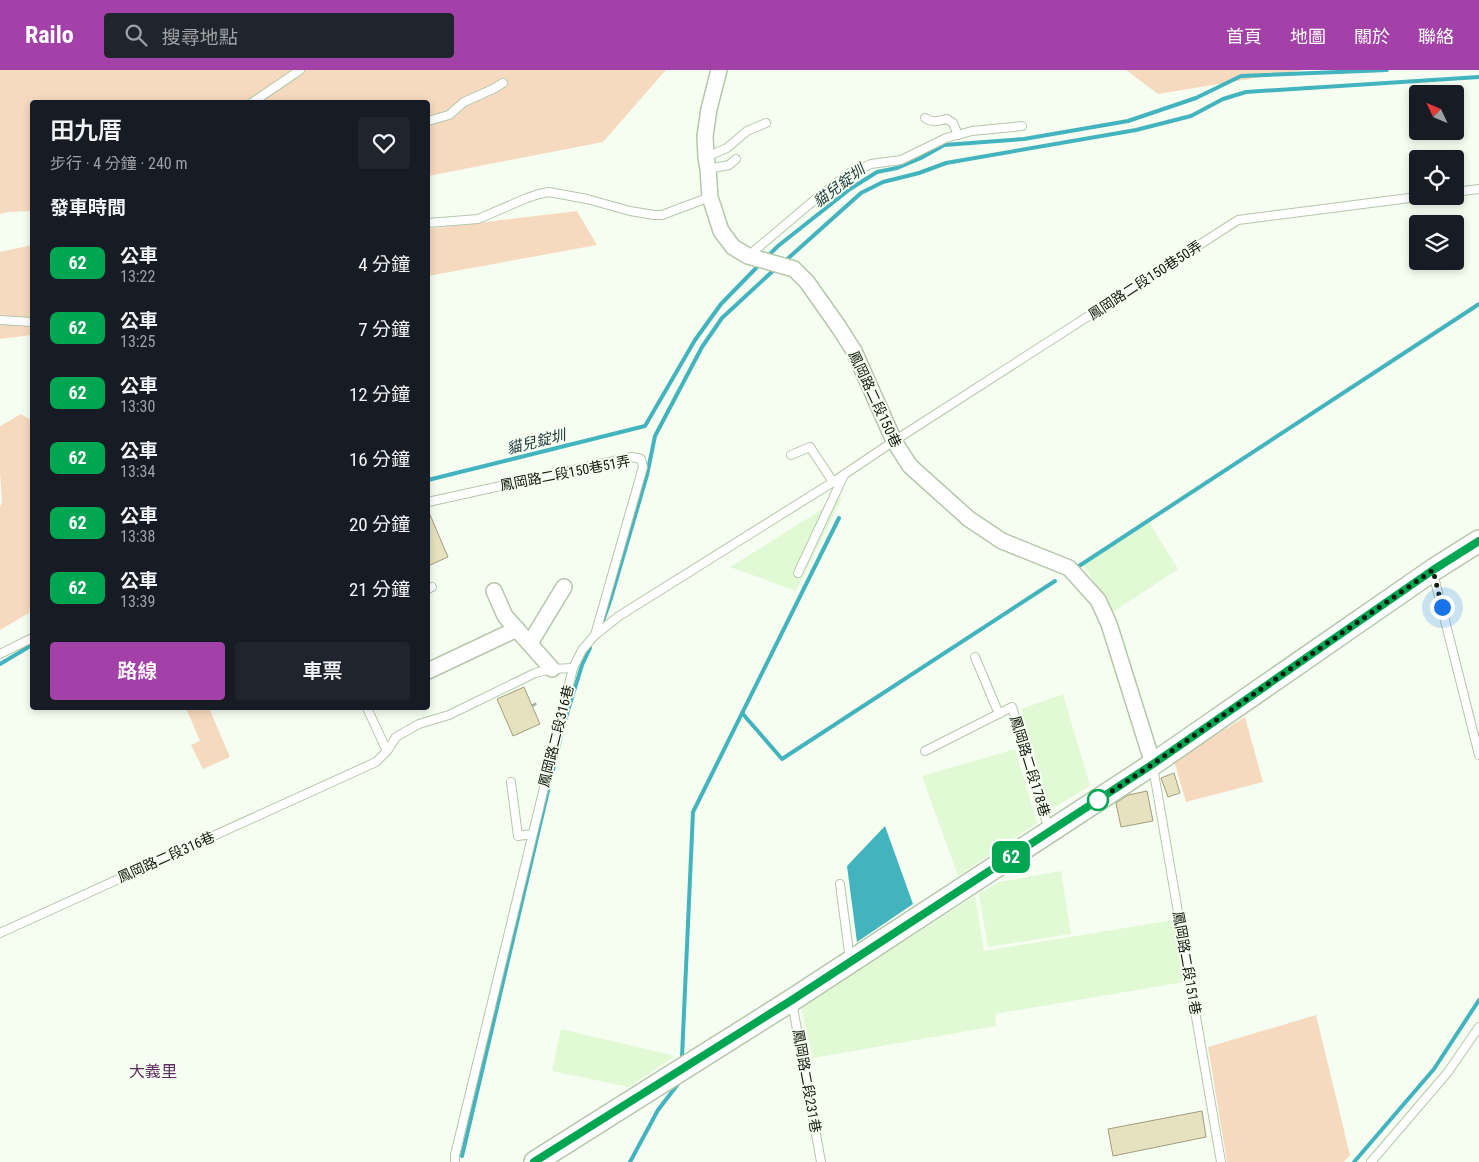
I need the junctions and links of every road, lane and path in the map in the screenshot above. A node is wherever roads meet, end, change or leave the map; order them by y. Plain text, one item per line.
1 (300, 70) edge
2 (719, 70) edge
3 (503, 83) dead end
4 (256, 100) edge
5 (925, 118) dead end
6 (430, 120) edge
7 (766, 123) dead end
8 (1022, 126) dead end
9 (958, 135) junction
10 (736, 159) dead end
11 (707, 163) junction
12 (1479, 189) edge
13 (1464, 191) edge
14 (710, 198) junction
15 (1409, 198) edge
16 (430, 223) edge
17 (754, 258) junction
18 (0, 320) edge
19 (30, 322) edge
20 (894, 441) junction
21 (791, 455) dead end
22 (844, 474) junction
23 (833, 482) junction
24 (430, 502) edge
25 (1479, 541) edge
26 (1433, 570) junction
27 (798, 573) dead end
28 (564, 587) dead end
29 (494, 591) dead end
30 (517, 630) junction
31 (595, 635) junction
32 (30, 639) edge
33 (530, 643) junction
34 (0, 654) edge
35 (975, 657) dead end
36 (552, 668) junction
37 (573, 668) junction
38 (430, 669) edge
39 (537, 703) dead end
40 (532, 706) dead end
41 (368, 710) edge
42 (999, 714) junction
43 (388, 751) junction
44 (925, 751) dead end
45 (1479, 756) edge
46 (1153, 764) junction
47 (511, 782) dead end
48 (1050, 832) junction
49 (532, 834) junction
50 (840, 884) dead end
51 (0, 933) edge
52 (851, 962) junction
53 (792, 1000) junction
54 (1479, 1027) edge
55 (456, 1162) edge
56 (534, 1162) edge
57 (821, 1162) edge
58 (1221, 1162) edge
59 (1371, 1162) edge

1 - 4 lane
2 - 11 street
3 - 6 lane
5 - 9 lane
7 - 11 lane
8 - 9 lane
9 - 17 lane
10 - 11 lane
11 - 14 street
12 - 13 lane
14 - 16 lane
14 - 17 street
15 - 20 lane, 鳳岡路二段150巷50弄
17 - 20 street, 鳳岡路二段150巷
18 - 19 lane
20 - 22 lane, 鳳岡路二段150巷51弄
20 - 46 street, 鳳岡路二段150巷
21 - 23 lane
22 - 23 lane, 鳳岡路二段150巷51弄
22 - 27 lane
23 - 31 lane, 鳳岡路二段150巷51弄
24 - 31 lane, 鳳岡路二段150巷51弄
25 - 26 street
26 - 45 lane
26 - 46 street
28 - 33 street
29 - 30 street
30 - 33 street
30 - 38 street
31 - 37 lane, 鳳岡路二段150巷51弄
32 - 34 lane
33 - 36 street
35 - 42 lane
36 - 37 lane, 鳳岡路二段316巷
36 - 43 lane, 鳳岡路二段316巷
37 - 49 lane, 鳳岡路二段316巷
39 - 40 path
41 - 43 lane
42 - 44 lane, 鳳岡路二段178巷
42 - 48 lane, 鳳岡路二段178巷
43 - 51 lane, 鳳岡路二段316巷
46 - 48 street
46 - 58 lane, 鳳岡路二段151巷
47 - 49 lane
48 - 52 street
49 - 55 lane, 鳳岡路二段316巷
50 - 52 lane
52 - 53 street
53 - 56 street
53 - 57 lane, 鳳岡路二段231巷
54 - 59 lane

